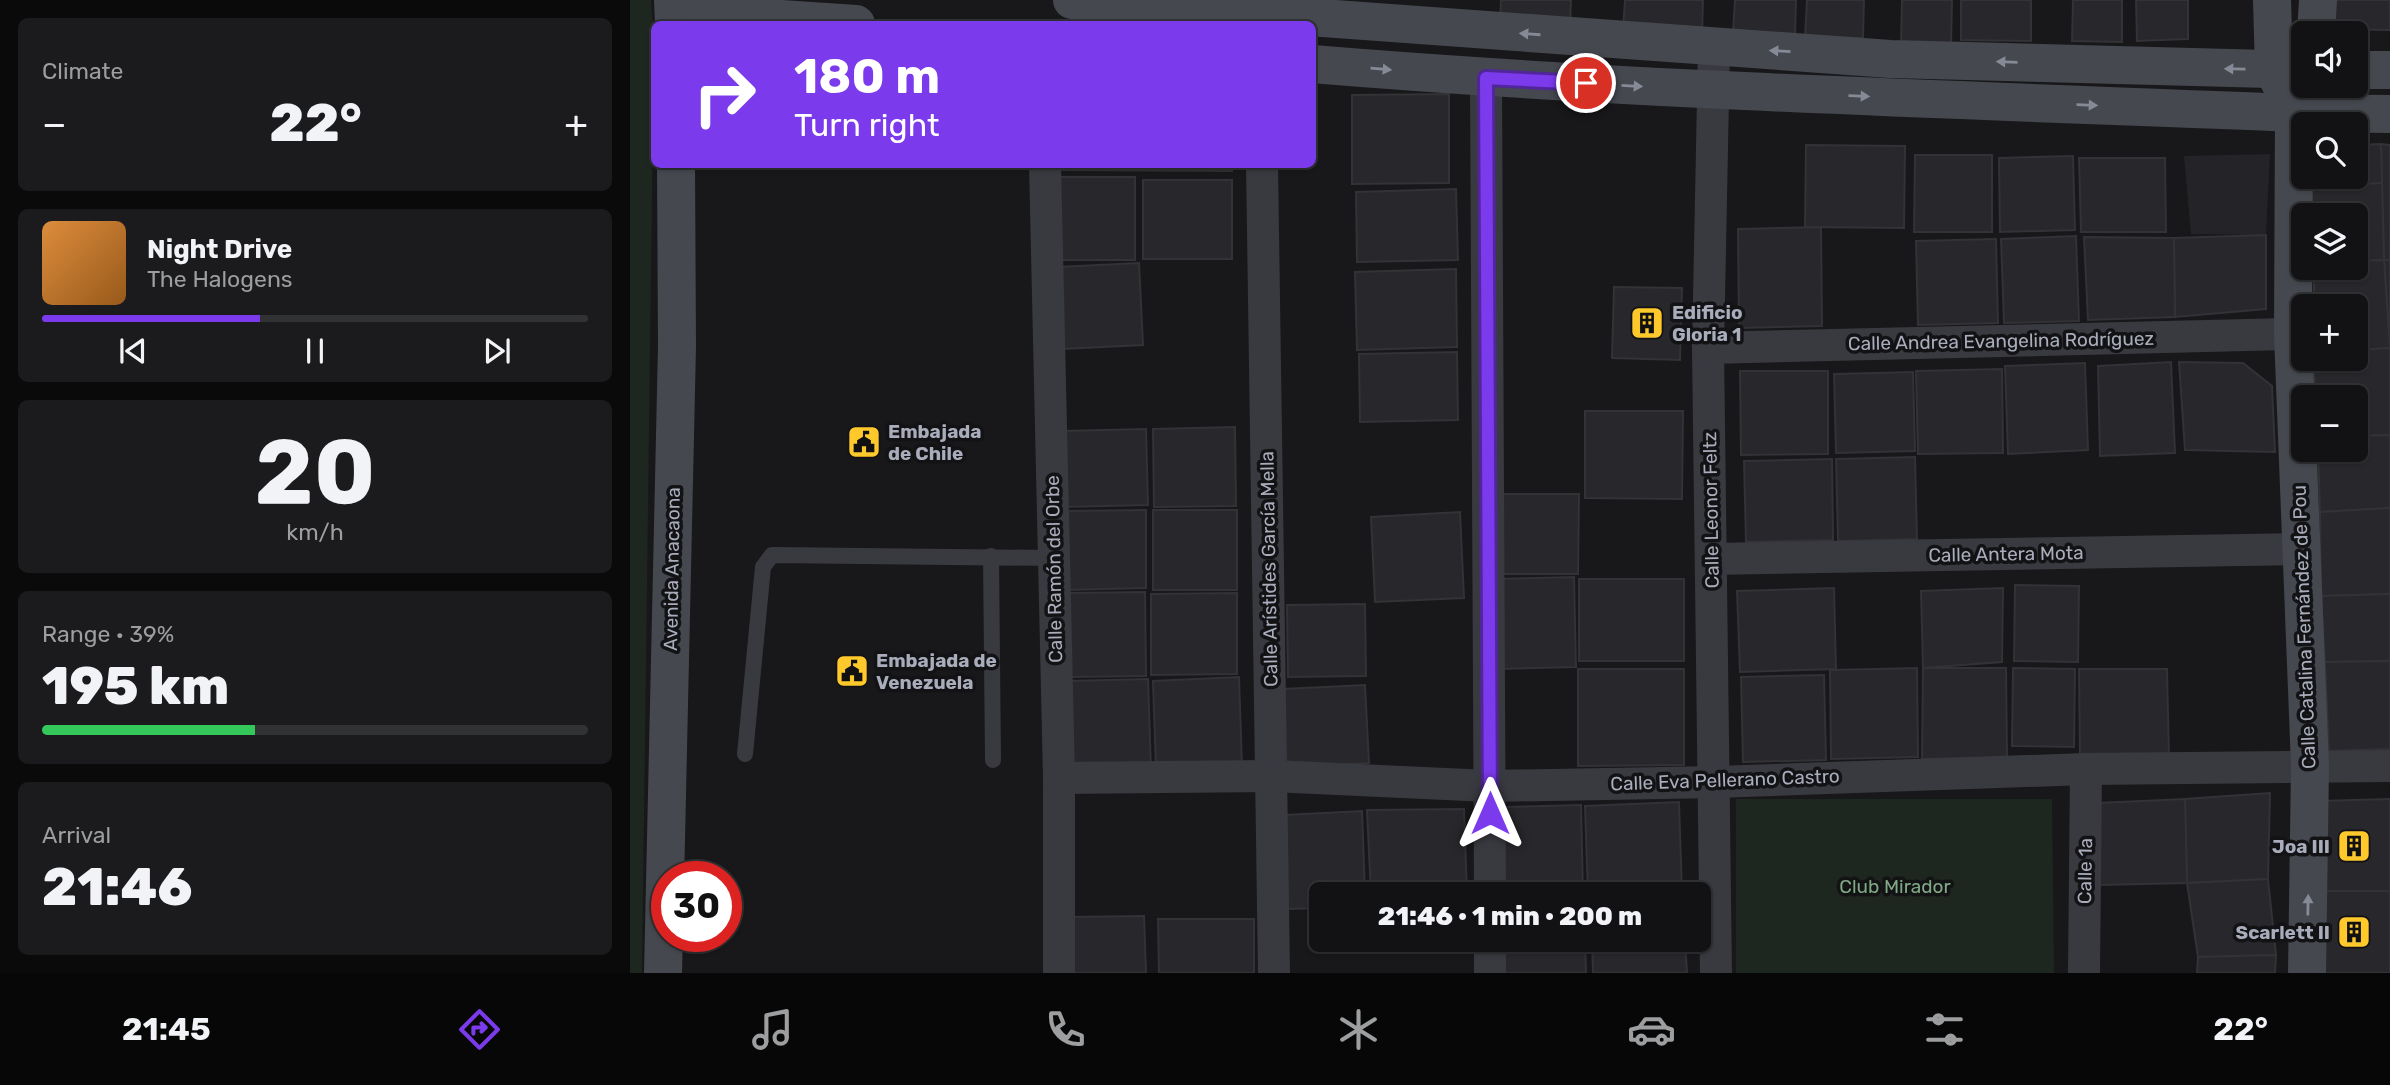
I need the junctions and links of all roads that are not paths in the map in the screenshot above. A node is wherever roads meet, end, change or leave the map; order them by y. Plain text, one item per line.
1 (673, 0) edge
2 (691, 0) edge
3 (1072, 0) edge
4 (2272, 0) edge
5 (2318, 0) edge
6 (674, 21) edge
7 (811, 21) edge
8 (2317, 21) edge
9 (1713, 48) junction
10 (1316, 64) edge
11 (2368, 70) edge
12 (2390, 70) edge
13 (2291, 73) edge
14 (1486, 78) junction
15 (2291, 85) edge
16 (2291, 85) edge
17 (1711, 90) junction
18 (2294, 98) edge
19 (2337, 98) edge
20 (2390, 114) edge
21 (676, 168) edge
22 (1045, 168) edge
23 (1262, 168) edge
24 (2293, 294) edge
25 (2291, 334) edge
26 (1708, 348) junction
27 (2294, 371) edge
28 (2300, 549) junction
29 (991, 556) junction
30 (1053, 558) junction
31 (1711, 559) junction
32 (744, 754) dead end
33 (993, 760) dead end
34 (2310, 766) junction
35 (2390, 766) edge
36 (2086, 769) junction
37 (1272, 776) junction
38 (1059, 778) junction
39 (1716, 782) junction
40 (1489, 786) junction
41 (1490, 882) edge
42 (1490, 952) edge
43 (663, 973) edge
44 (1059, 973) edge
45 (1274, 973) edge
46 (1490, 973) edge
47 (1716, 973) edge
48 (2084, 973) edge
49 (2307, 973) edge

1 - 6 street
2 - 7 street
9 -> 3 street
4 - 13 street, Calle Catalina Fernández de Pou
5 - 8 street
15 -> 9 street
9 - 17 street, Calle Leonor Feltz
10 -> 14 street
11 - 12 street
14 -> 17 street
14 - 40 street
17 -> 16 street
17 - 26 street, Calle Leonor Feltz
18 - 24 street, Calle Catalina Fernández de Pou
19 - 20 street
21 - 43 street, Avenida Anacaona
22 - 30 street, Calle Ramón del Orbe
23 - 37 street, Calle Arístides García Mella
25 - 26 street, Calle Andrea Evangelina Rodríguez
26 - 31 street, Calle Leonor Feltz
27 - 28 street, Calle Catalina Fernández de Pou
28 - 31 street, Calle Antera Mota
28 - 34 street, Calle Catalina Fernández de Pou
29 - 30 lane
29 - 32 lane
29 - 33 lane
30 - 38 street, Calle Ramón del Orbe
31 - 39 street, Calle Leonor Feltz
34 - 35 street, Calle Eva Pellerano Castro
34 - 36 street, Calle Eva Pellerano Castro
49 -> 34 street, Calle Catalina Fernández de Pou
36 - 39 street, Calle Eva Pellerano Castro
36 - 48 street, Calle 1a
37 - 38 street, Calle Eva Pellerano Castro
37 - 40 street, Calle Eva Pellerano Castro
37 - 45 street, Calle Arístides García Mella
38 - 44 street, Calle Ramón del Orbe
39 - 40 street, Calle Eva Pellerano Castro
39 - 47 street, Calle Leonor Feltz
40 - 41 street
42 - 46 street

